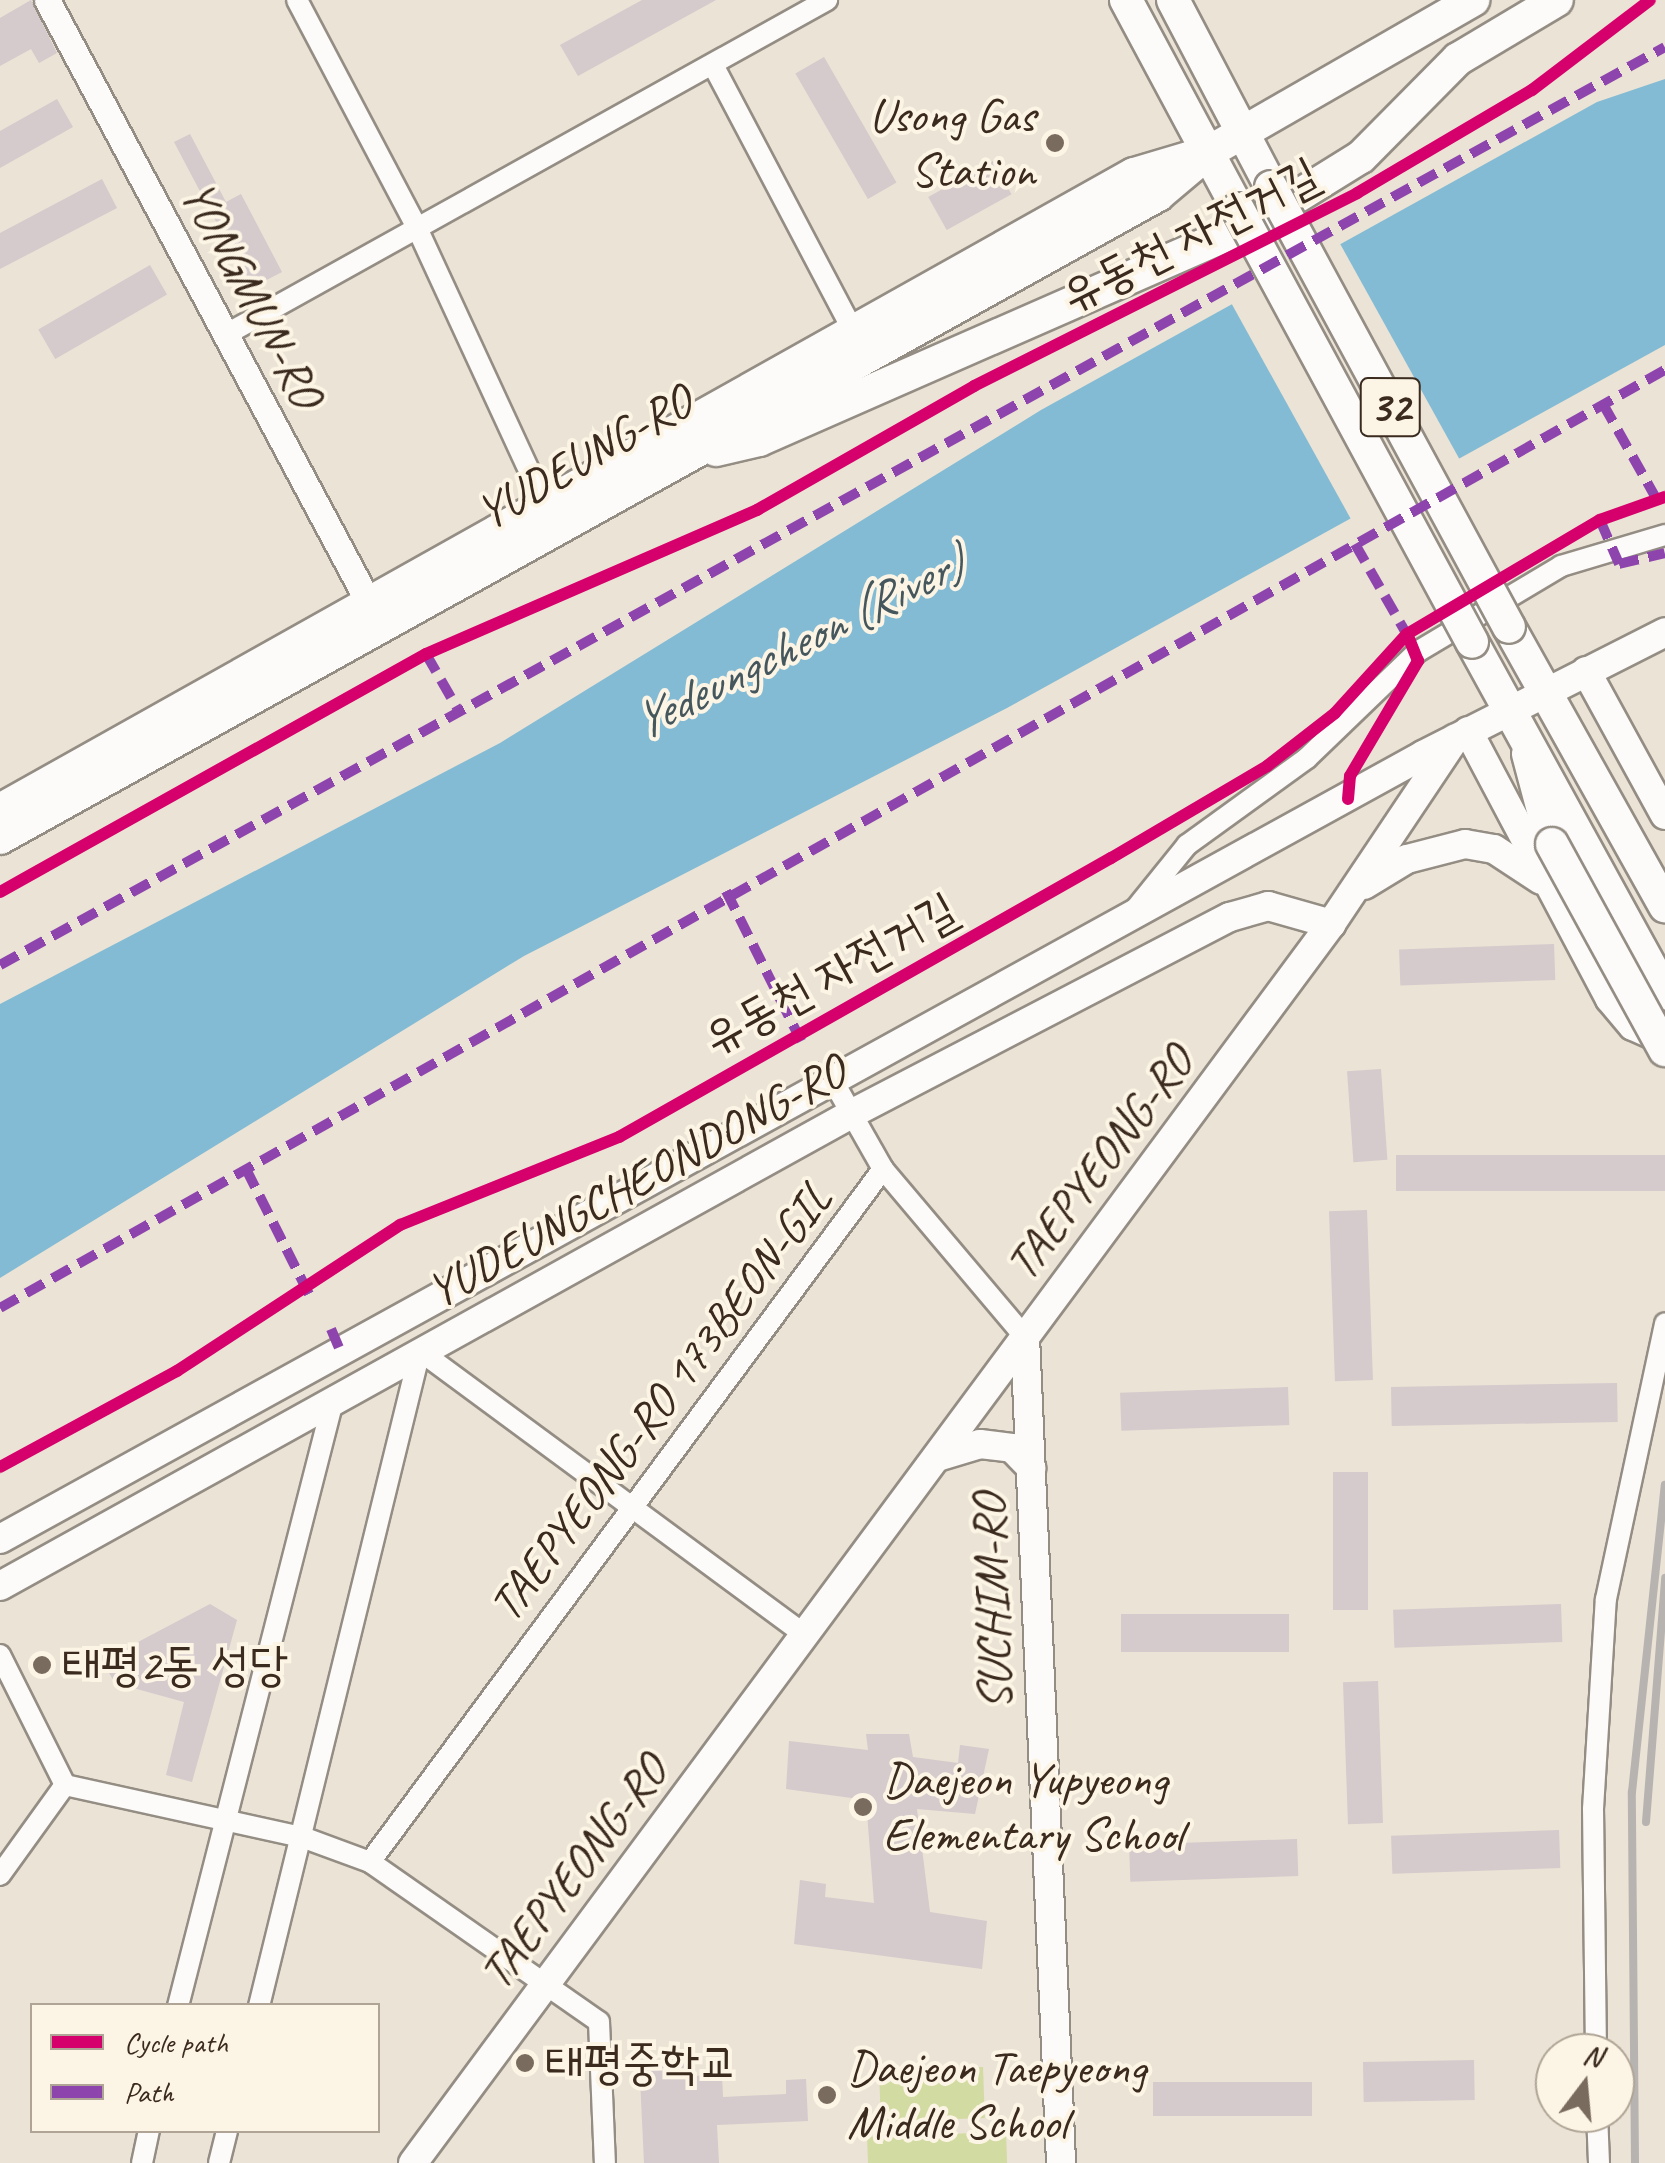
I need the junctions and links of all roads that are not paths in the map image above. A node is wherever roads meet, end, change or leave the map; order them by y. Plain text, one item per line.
1 (47, 0) edge
2 (297, 0) edge
3 (826, 0) edge
4 (1126, 0) edge
5 (1174, 0) edge
6 (1473, 0) edge
7 (1557, 0) edge
8 (712, 65) junction
9 (1245, 132) junction
10 (1209, 152) junction
11 (417, 228) junction
12 (853, 331) junction
13 (226, 335) junction
14 (678, 459) junction
15 (546, 507) junction
16 (1665, 535) edge
17 (375, 615) junction
18 (1665, 632) edge
19 (1586, 670) junction
20 (1546, 690) junction
21 (1509, 709) junction
22 (1568, 728) junction
23 (1462, 735) junction
24 (1530, 744) junction
25 (0, 810) edge
26 (1665, 815) edge
27 (0, 838) edge
28 (1665, 866) edge
29 (1354, 891) junction
30 (1557, 903) junction
31 (1665, 906) edge
32 (1126, 920) junction
33 (1331, 924) junction
34 (1665, 993) edge
35 (1665, 1040) edge
36 (1665, 1050) edge
37 (833, 1081) junction
38 (853, 1113) junction
39 (882, 1169) junction
40 (1665, 1323) edge
41 (1025, 1337) junction
42 (420, 1351) junction
43 (334, 1396) junction
44 (936, 1457) junction
45 (1031, 1468) junction
46 (631, 1506) junction
47 (0, 1539) edge
48 (0, 1586) edge
49 (805, 1635) junction
50 (0, 1656) edge
51 (65, 1785) junction
52 (222, 1818) junction
53 (302, 1837) junction
54 (370, 1862) junction
55 (0, 1875) edge
56 (544, 1986) junction
57 (179, 2003) edge
58 (260, 2003) edge
59 (1596, 2033) edge
60 (148, 2133) edge
61 (226, 2133) edge
62 (1598, 2133) edge
63 (142, 2163) edge
64 (219, 2163) edge
65 (413, 2163) edge
66 (604, 2163) edge
67 (1061, 2163) edge
68 (1599, 2163) edge

1 - 13 street, YONGMUN-RO
2 - 11 street
3 - 8 street
4 - 10 main road, 32
5 - 9 main road, 32
6 - 9 main road, YUDEUNG-RO
7 - 14 main road
8 - 11 street
8 - 12 street
9 - 10 main road, YUDEUNG-RO
9 - 20 main road, 32, bridge
10 - 12 main road, YUDEUNG-RO
10 - 14 main road, YUDEUNG-RO
10 - 21 main road, 32, bridge
11 - 13 street
11 - 15 street
12 - 15 main road, YUDEUNG-RO
13 - 17 street, YONGMUN-RO
14 - 17 main road, YUDEUNG-RO
15 - 17 main road, YUDEUNG-RO
16 - 32 street
17 - 25 main road, YUDEUNG-RO
17 - 27 main road, YUDEUNG-RO
18 - 19 main road, YUDEUNGCHEONDONG-RO
19 - 20 main road, YUDEUNGCHEONDONG-RO
19 - 26 main road
20 - 21 main road, YUDEUNGCHEONDONG-RO
20 - 22 main road, 32
21 - 23 main road, YUDEUNGCHEONDONG-RO
21 - 24 main road, 32
22 - 28 main road
22 - 31 main road, 32
23 - 29 main road, TAEPYEONG-RO
23 - 30 main road
23 - 32 main road, YUDEUNGCHEONDONG-RO
24 - 34 main road, 32
24 - 36 main road, bridge
29 - 30 main road
29 - 33 main road, TAEPYEONG-RO
30 - 35 main road
32 - 37 main road, YUDEUNGCHEONDONG-RO
33 - 38 main road, YUDEUNGCHEONDONG-RO
33 - 41 main road, TAEPYEONG-RO
37 - 38 street
37 - 47 main road, YUDEUNGCHEONDONG-RO
38 - 39 street
38 - 42 main road, YUDEUNGCHEONDONG-RO
39 - 41 street, TAEPYEONG-RO 173BEON-GIL
39 - 46 street, TAEPYEONG-RO 173BEON-GIL
40 - 59 street
41 - 44 main road, TAEPYEONG-RO
41 - 45 main road, SUCHIM-RO
42 - 43 main road, YUDEUNGCHEONDONG-RO
42 - 46 street
42 - 53 street
43 - 48 main road, YUDEUNGCHEONDONG-RO
43 - 52 street
44 - 45 main road
44 - 49 main road, TAEPYEONG-RO
45 - 67 main road, SUCHIM-RO
46 - 49 street
46 - 54 street, TAEPYEONG-RO 173BEON-GIL
49 - 56 main road, TAEPYEONG-RO
50 - 51 street
51 - 52 street
51 - 55 street
52 - 53 street
52 - 57 street
53 - 54 street
53 - 58 street
54 - 56 street
56 - 65 main road, TAEPYEONG-RO
56 - 66 street
60 - 63 street
61 - 64 street
62 - 68 street

